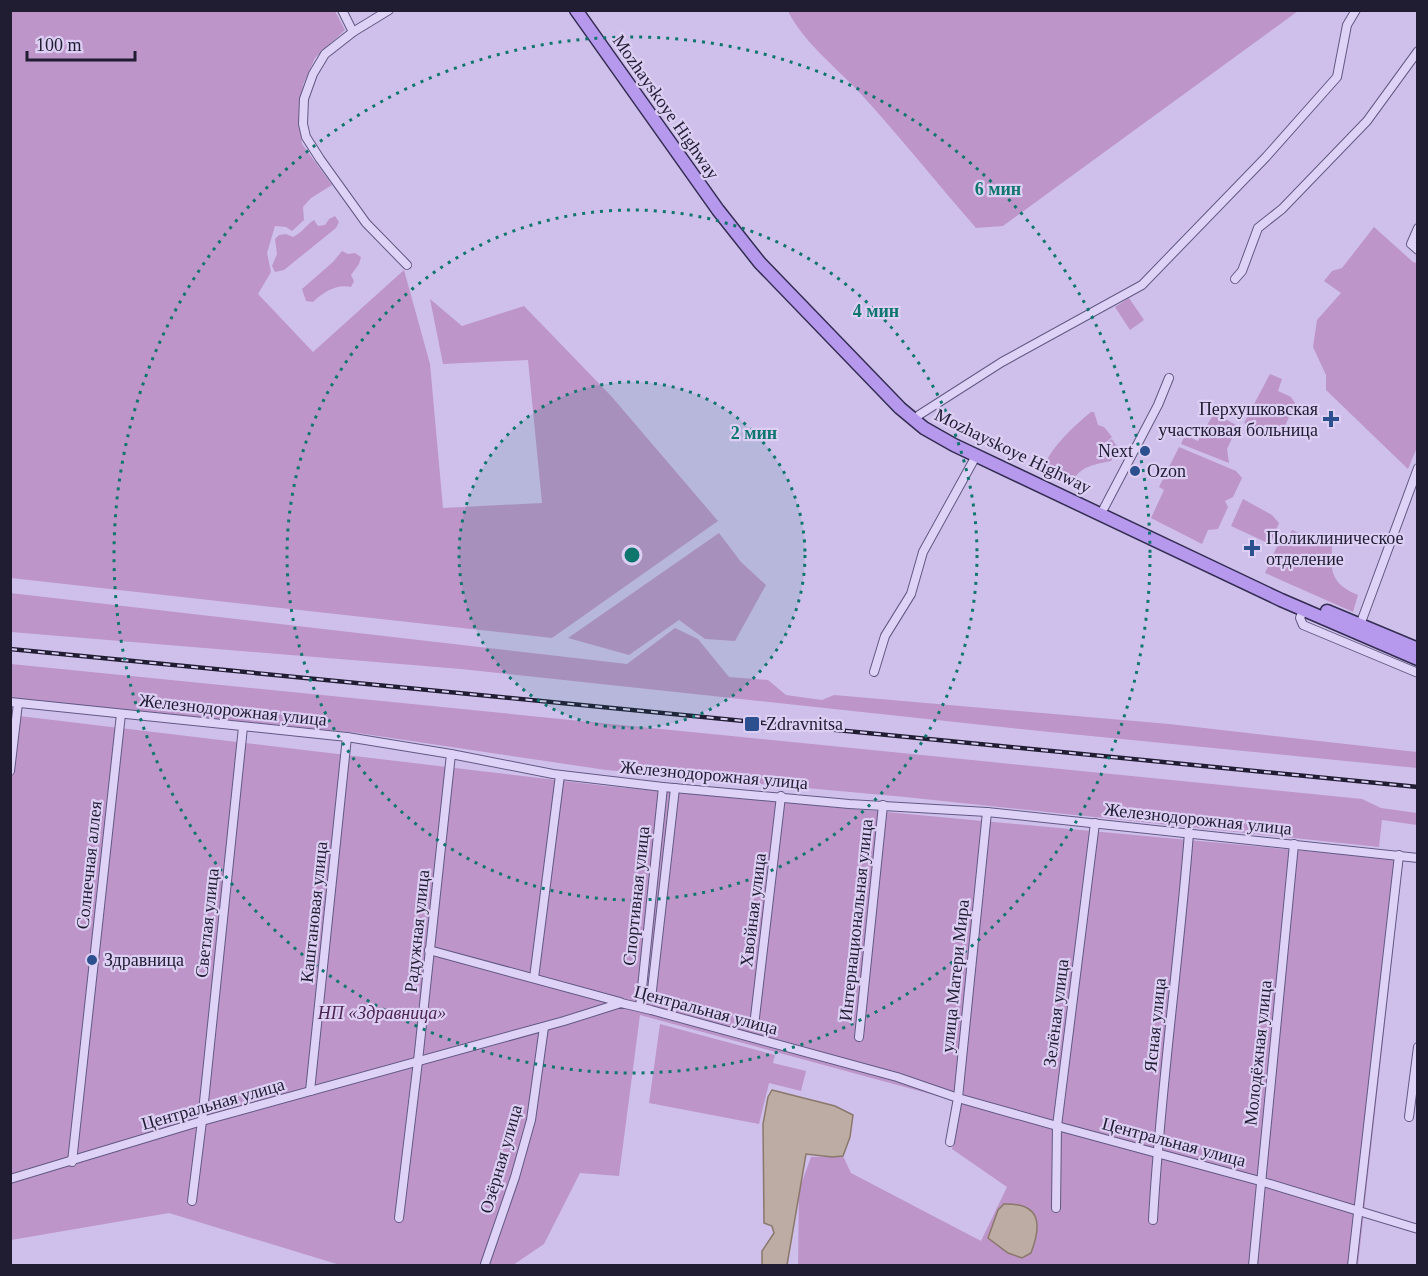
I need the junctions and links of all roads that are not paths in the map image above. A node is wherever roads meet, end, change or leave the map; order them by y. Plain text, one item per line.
1 (342, 10) edge
2 (389, 10) edge
3 (576, 10) edge
4 (585, 10) edge
5 (1356, 10) edge
6 (353, 32) junction
7 (1418, 51) edge
8 (1418, 228) edge
9 (1418, 250) edge
10 (407, 265) dead end
11 (1235, 279) dead end
12 (1169, 378) dead end
13 (919, 415) junction
14 (976, 456) junction
15 (1418, 468) edge
16 (1414, 485) edge
17 (1104, 508) junction
18 (1303, 610) junction
19 (1360, 625) junction
20 (1418, 649) edge
21 (1418, 659) edge
22 (874, 672) dead end
23 (1418, 673) edge
24 (14, 703) edge
25 (121, 714) junction
26 (243, 727) junction
27 (347, 737) junction
28 (451, 754) junction
29 (10, 771) edge
30 (560, 775) junction
31 (663, 787) junction
32 (675, 788) junction
33 (781, 796) junction
34 (883, 805) junction
35 (987, 812) junction
36 (1095, 823) junction
37 (1189, 833) junction
38 (1294, 844) junction
39 (1399, 855) junction
40 (1418, 858) edge
41 (429, 950) junction
42 (534, 978) junction
43 (651, 999) dead end
44 (621, 1003) junction
45 (640, 1008) junction
46 (754, 1026) dead end
47 (544, 1027) junction
48 (859, 1037) dead end
49 (1418, 1047) edge
50 (418, 1061) junction
51 (310, 1091) junction
52 (958, 1098) junction
53 (1409, 1117) dead end
54 (202, 1121) junction
55 (1057, 1126) junction
56 (950, 1142) dead end
57 (1156, 1153) junction
58 (72, 1162) junction
59 (10, 1179) edge
60 (1260, 1181) junction
61 (192, 1201) dead end
62 (1056, 1208) dead end
63 (1360, 1212) junction
64 (399, 1218) dead end
65 (1153, 1220) dead end
66 (1418, 1229) edge
67 (485, 1264) dead end
68 (1253, 1266) edge
69 (1352, 1266) edge

1 - 6 street
2 - 6 street
3 - 14 main road, Mozhayskoye Highway
4 - 13 main road, Mozhayskoye Highway
5 - 13 street
6 - 10 street
7 - 11 street
8 - 9 street
12 - 17 street
13 - 17 main road, Mozhayskoye Highway
14 - 18 main road, Mozhayskoye Highway
14 - 22 street
15 - 16 street
16 - 19 street
17 - 19 main road, Mozhayskoye Highway
18 - 21 main road, Mozhayskoye Highway
18 - 23 street
19 - 20 main road, Mozhayskoye Highway
24 - 25 street, Железнодорожная улица
24 - 29 street
25 - 26 street, Железнодорожная улица
25 - 58 street, Солнечная аллея
26 - 27 street, Железнодорожная улица
26 - 54 street, Светлая улица
27 - 28 street, Железнодорожная улица
27 - 51 street, Каштановая улица
28 - 30 street, Железнодорожная улица
28 - 41 street, Радужная улица
30 - 31 street, Железнодорожная улица
30 - 42 street
31 - 32 street, Железнодорожная улица
31 - 45 street, Спортивная улица
32 - 33 street, Железнодорожная улица
32 - 43 street
33 - 34 street, Железнодорожная улица
33 - 46 street, Хвойная улица
34 - 35 street, Железнодорожная улица
34 - 48 street, Интернациональная улица
35 - 36 street, Железнодорожная улица
35 - 52 street, улица Матери Мира
36 - 37 street, Железнодорожная улица
36 - 55 street, Зелёная улица
37 - 38 street, Железнодорожная улица
37 - 57 street, Ясная улица
38 - 39 street, Железнодорожная улица
38 - 60 street, Молодёжная улица
39 - 40 street, Железнодорожная улица
39 - 63 street
41 - 42 street
41 - 50 street, Радужная улица
42 - 44 street
44 - 45 street, Центральная улица
44 - 47 street, Центральная улица
45 - 52 street, Центральная улица
47 - 50 street, Центральная улица
47 - 67 street, Озёрная улица
49 - 53 street
50 - 51 street, Центральная улица
50 - 64 street, Радужная улица
51 - 54 street, Центральная улица
52 - 55 street, Центральная улица
52 - 56 street, улица Матери Мира
54 - 58 street, Центральная улица
54 - 61 street, Светлая улица
55 - 57 street, Центральная улица
55 - 62 street, Зелёная улица
57 - 60 street, Центральная улица
57 - 65 street, Ясная улица
58 - 59 street, Центральная улица
60 - 63 street, Центральная улица
60 - 68 street, Молодёжная улица
63 - 66 street, Центральная улица
63 - 69 street

